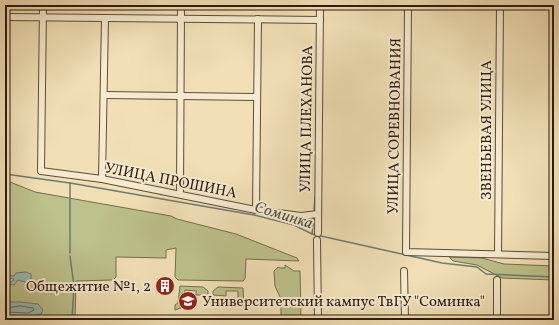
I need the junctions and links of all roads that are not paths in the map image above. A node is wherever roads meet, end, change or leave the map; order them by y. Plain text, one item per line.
1 (43, 5) edge
2 (181, 5) edge
3 (320, 5) edge
4 (408, 5) edge
5 (500, 5) edge
6 (5, 17) edge
7 (43, 18) junction
8 (105, 18) junction
9 (181, 18) junction
10 (258, 19) junction
11 (320, 20) junction
12 (104, 94) junction
13 (180, 96) junction
14 (257, 97) junction
15 (102, 179) junction
16 (180, 194) junction
17 (256, 210) junction
18 (318, 214) junction
19 (498, 254) junction
20 (554, 256) edge
21 (404, 270) dead end
22 (497, 280) dead end
23 (318, 320) edge
24 (405, 320) edge
25 (497, 320) edge

1 - 7 street
2 - 9 street
3 - 11 street, УЛИЦА ПЛЕХАНОВА
4 - 19 street, УЛИЦА СОРЕВНОВАНИЯ
5 - 19 street, ЗВЕНЬЕВАЯ УЛИЦА
6 - 7 street
7 - 8 street
7 - 15 street, УЛИЦА ПРОШИНА
8 - 9 street
8 - 12 street
9 - 10 street
9 - 13 street
10 - 11 street
10 - 14 street
11 - 18 street, УЛИЦА ПЛЕХАНОВА
12 - 13 street
12 - 15 street
13 - 14 street
13 - 16 street
14 - 17 street
15 - 16 street, УЛИЦА ПРОШИНА
16 - 17 street, УЛИЦА ПРОШИНА
17 - 18 street, УЛИЦА ПРОШИНА
18 - 23 street, УЛИЦА ПЛЕХАНОВА
19 - 20 street
21 - 24 street
22 - 25 street

